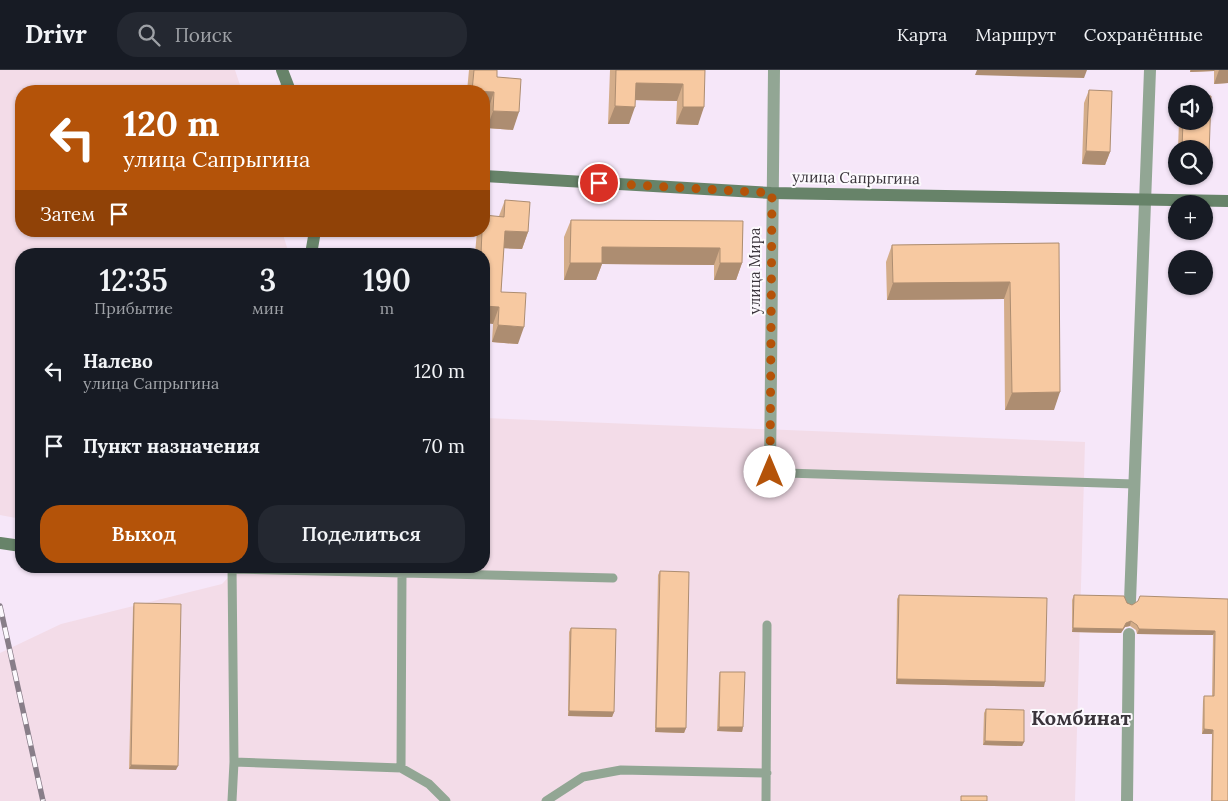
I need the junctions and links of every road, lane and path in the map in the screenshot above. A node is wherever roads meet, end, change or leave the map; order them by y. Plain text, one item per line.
1 (282, 70) edge
2 (774, 70) edge
3 (1150, 70) edge
4 (288, 85) edge
5 (490, 176) edge
6 (772, 193) junction
7 (1145, 200) junction
8 (1228, 202) edge
9 (764, 472) joint
10 (1134, 484) junction
11 (0, 542) edge
12 (15, 545) edge
13 (232, 573) edge
14 (402, 573) joint
15 (612, 578) dead end
16 (1130, 601) dead end
17 (767, 625) dead end
18 (1129, 634) dead end
19 (234, 762) junction
20 (401, 768) junction
21 (767, 773) junction
22 (232, 801) edge
23 (446, 801) edge
24 (546, 801) edge
25 (766, 801) edge
26 (1126, 801) edge

1 - 4 street
2 - 6 street, улица Мира
3 - 7 street
5 - 6 street, улица Сапрыгина
6 - 7 street, улица Сапрыгина
6 - 9 street, улица Мира
7 - 8 street, улица Сапрыгина
7 - 10 street
9 - 10 lane
10 - 16 street
11 - 12 street
13 - 19 lane
14 - 15 lane
14 - 20 lane
17 - 21 lane
18 - 26 street
19 - 20 lane
19 - 22 lane
20 - 23 lane
21 - 24 lane
21 - 25 lane

